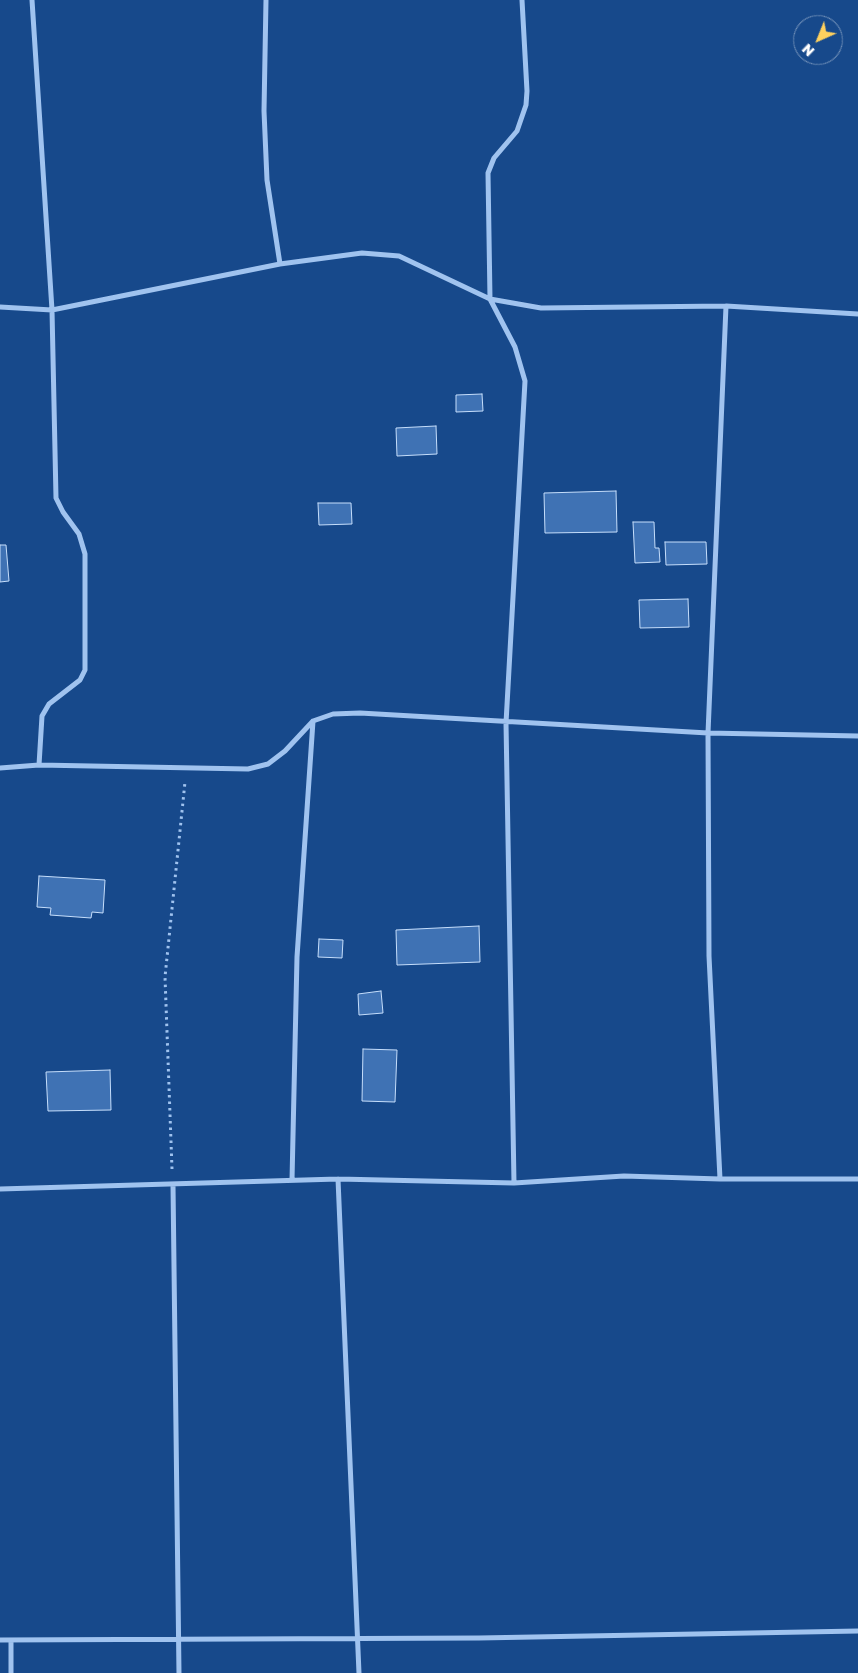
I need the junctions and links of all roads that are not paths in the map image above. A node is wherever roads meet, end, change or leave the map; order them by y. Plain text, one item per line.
1 (32, 0) edge
2 (266, 0) edge
3 (522, 0) edge
4 (280, 264) junction
5 (490, 299) junction
6 (726, 306) junction
7 (0, 307) edge
8 (52, 310) junction
9 (858, 314) edge
10 (313, 721) junction
11 (506, 722) junction
12 (708, 734) junction
13 (858, 736) edge
14 (40, 765) junction
15 (0, 768) edge
16 (338, 1179) junction
17 (720, 1179) junction
18 (858, 1179) edge
19 (292, 1180) junction
20 (514, 1183) junction
21 (173, 1185) junction
22 (0, 1190) edge
23 (858, 1630) edge
24 (357, 1638) junction
25 (0, 1640) edge
26 (11, 1640) junction
27 (178, 1640) junction
28 (11, 1673) edge
29 (179, 1673) edge
30 (359, 1673) edge

1 - 8 street
2 - 4 street
3 - 5 street
4 - 5 street
4 - 8 street
5 - 6 street
5 - 11 street
6 - 9 street
6 - 12 street
7 - 8 street
8 - 14 street
10 - 11 street
10 - 14 street
10 - 19 street
11 - 12 street
11 - 20 street
12 - 13 street
12 - 17 street
14 - 15 street
16 - 19 street
16 - 20 street
16 - 24 street
17 - 18 street
17 - 20 street
19 - 21 street
21 - 22 street
21 - 27 street
23 - 24 street
24 - 27 street
24 - 30 street
25 - 26 street
26 - 27 street
26 - 28 street
27 - 29 street

